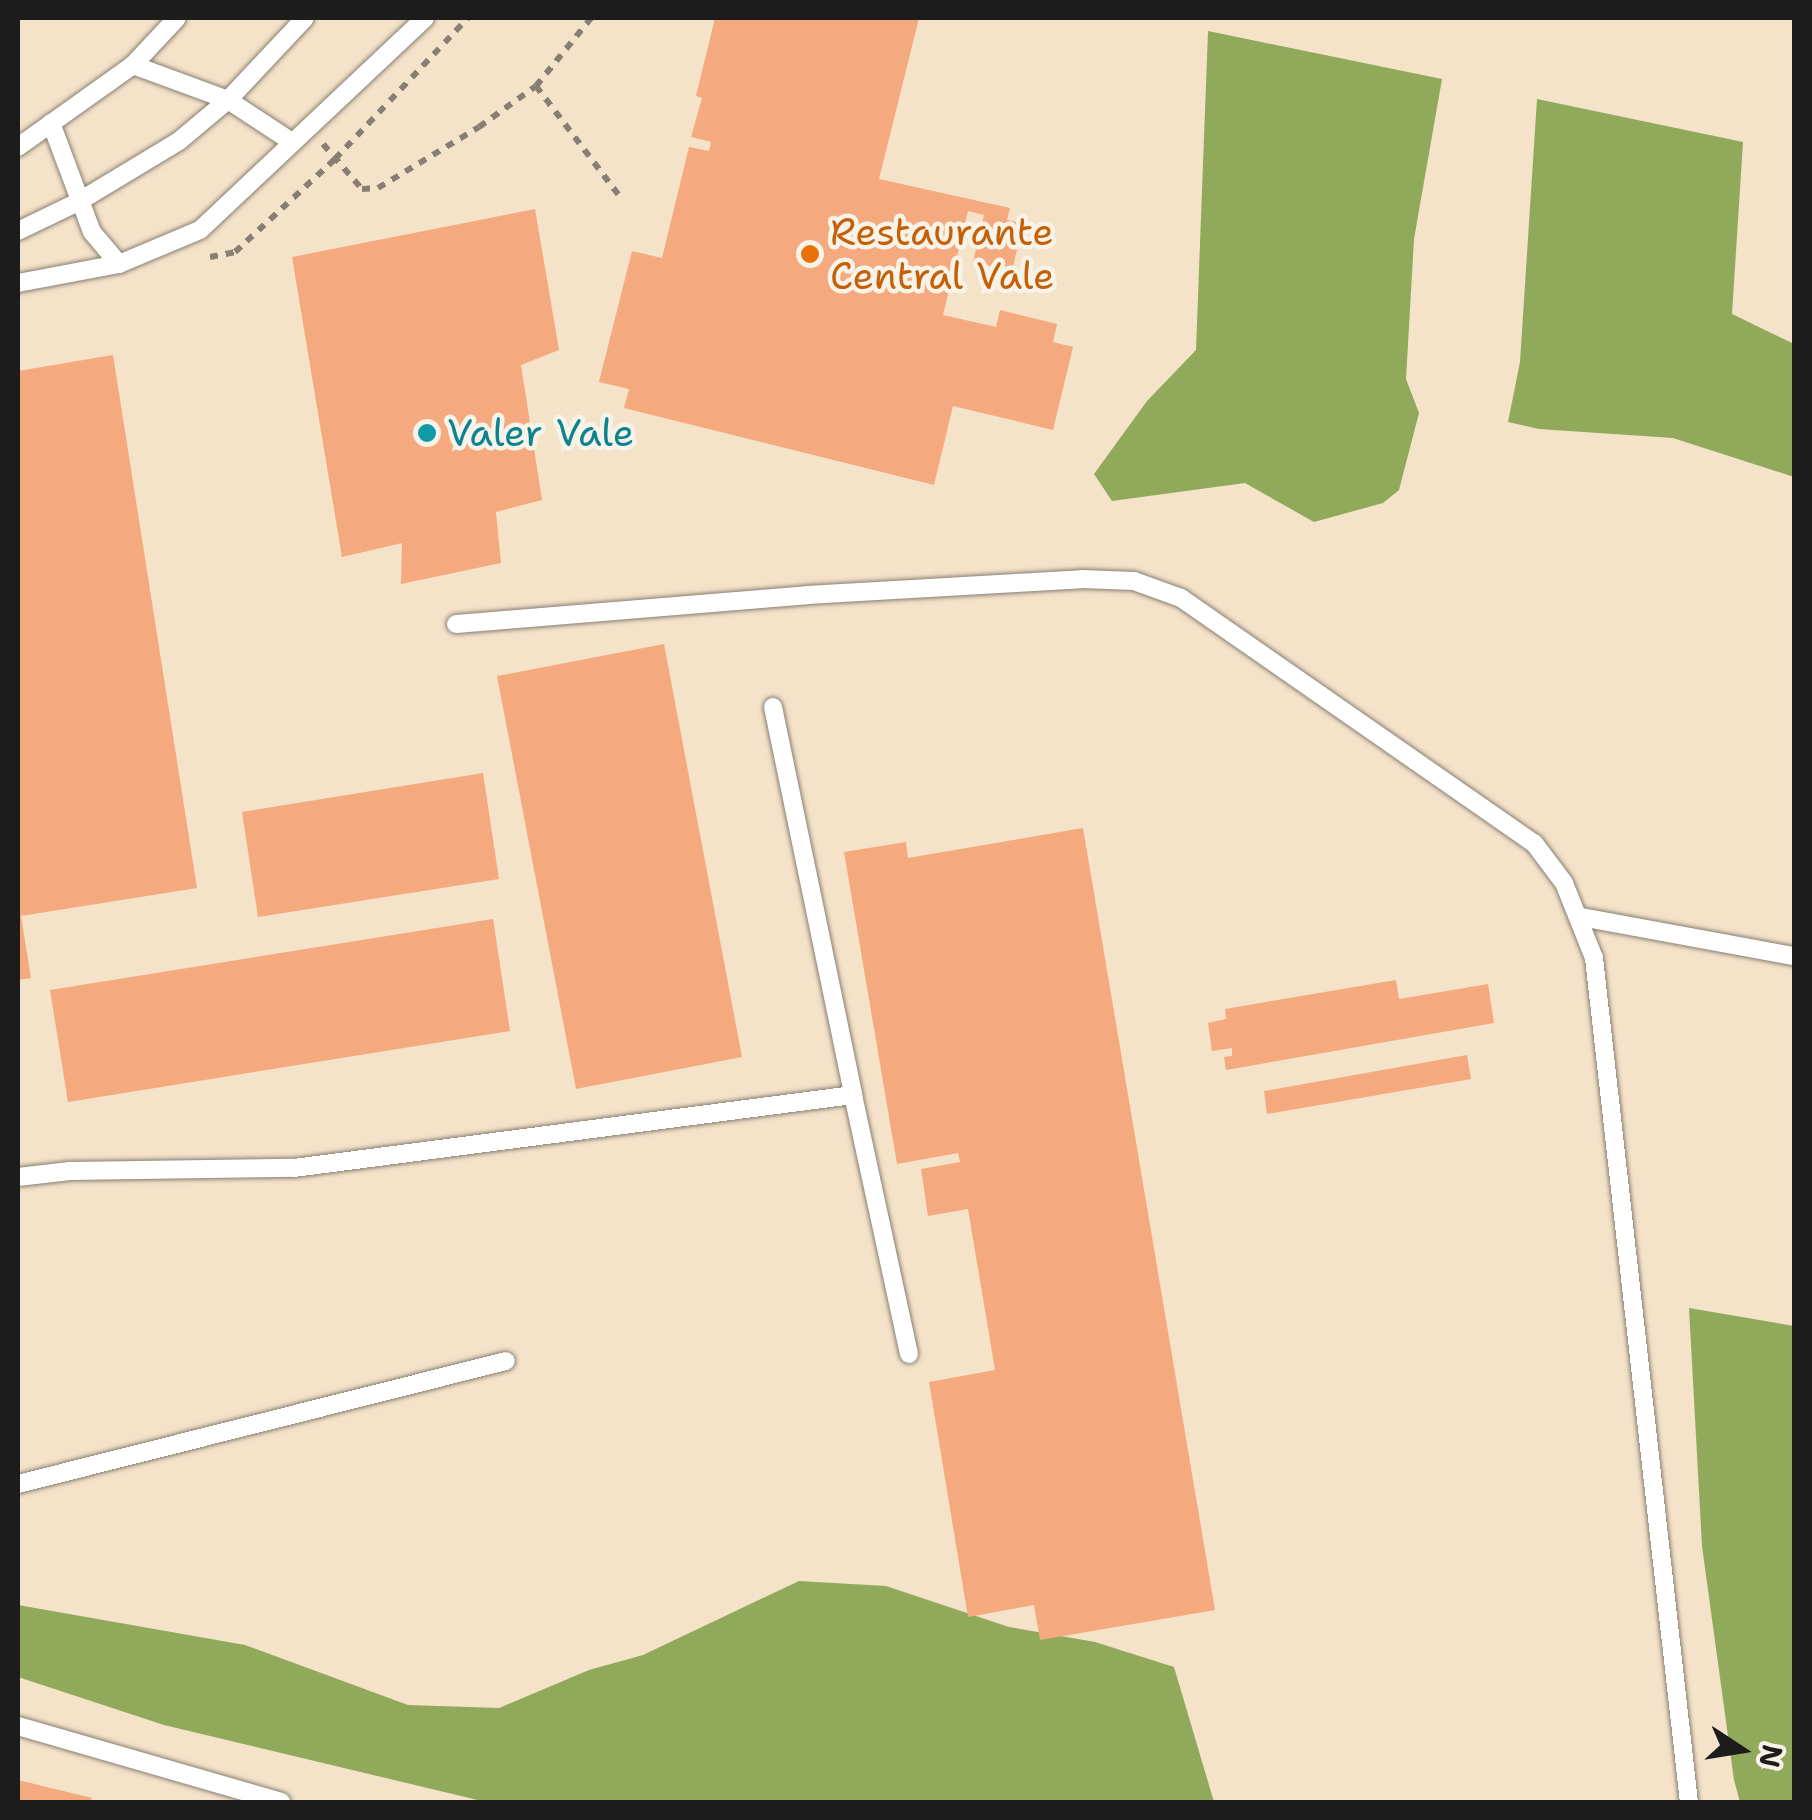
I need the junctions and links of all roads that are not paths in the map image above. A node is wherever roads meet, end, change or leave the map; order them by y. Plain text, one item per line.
1 (177, 18) edge
2 (305, 18) edge
3 (426, 18) edge
4 (133, 65) junction
5 (228, 100) junction
6 (52, 123) junction
7 (292, 142) junction
8 (18, 146) edge
9 (78, 202) junction
10 (18, 231) edge
11 (119, 264) junction
12 (18, 282) edge
13 (456, 624) dead end
14 (773, 707) dead end
15 (1581, 916) junction
16 (1794, 956) edge
17 (853, 1096) junction
18 (18, 1177) edge
19 (909, 1354) dead end
20 (506, 1362) dead end
21 (18, 1484) edge
22 (18, 1726) edge
23 (281, 1802) edge
24 (1689, 1802) edge

1 - 4 lane
2 - 5 lane
3 - 7 lane
4 - 5 lane
4 - 6 lane
5 - 7 lane
5 - 9 lane
6 - 8 lane
6 - 9 lane
7 - 11 lane
9 - 10 lane
9 - 11 lane
11 - 12 lane
13 - 15 lane
14 - 17 lane
15 - 16 lane
15 - 24 lane
17 - 18 lane
17 - 19 lane
20 - 21 lane
22 - 23 lane

